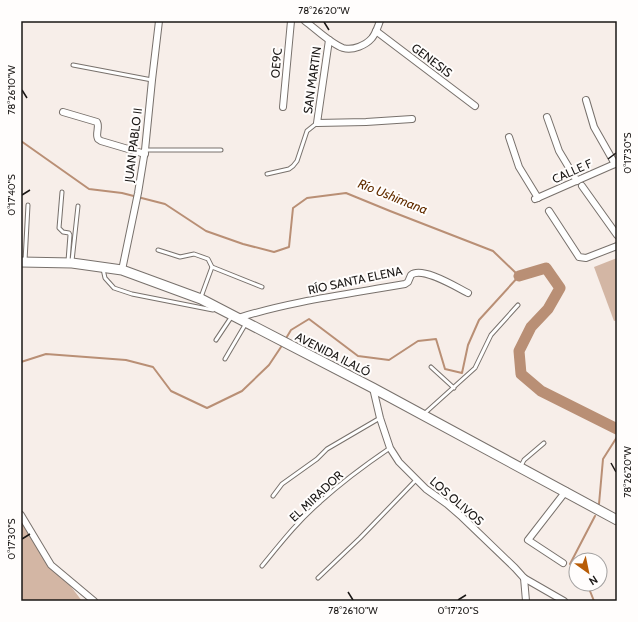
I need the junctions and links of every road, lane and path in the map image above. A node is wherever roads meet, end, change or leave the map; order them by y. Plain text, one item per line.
1 (159, 21) edge
2 (291, 21) edge
3 (305, 21) edge
4 (380, 21) edge
5 (376, 31) junction
6 (329, 40) junction
7 (73, 65) dead end
8 (152, 80) junction
9 (586, 100) dead end
10 (475, 106) dead end
11 (283, 107) dead end
12 (62, 112) dead end
13 (547, 117) dead end
14 (412, 119) dead end
15 (317, 123) junction
16 (509, 137) dead end
17 (221, 150) dead end
18 (145, 152) junction
19 (616, 164) edge
20 (267, 174) dead end
21 (577, 181) junction
22 (582, 186) dead end
23 (62, 192) dead end
24 (28, 205) dead end
25 (78, 206) dead end
26 (549, 211) dead end
27 (617, 235) edge
28 (617, 246) edge
29 (158, 250) dead end
30 (23, 262) edge
31 (70, 263) junction
32 (212, 267) junction
33 (103, 268) junction
34 (122, 270) junction
35 (262, 287) dead end
36 (468, 293) dead end
37 (201, 299) junction
38 (518, 305) dead end
39 (236, 317) junction
40 (216, 340) dead end
41 (225, 359) dead end
42 (431, 367) dead end
43 (373, 388) junction
44 (454, 388) junction
45 (423, 415) junction
46 (380, 418) junction
47 (544, 443) dead end
48 (390, 448) junction
49 (520, 468) junction
50 (416, 480) junction
51 (566, 491) junction
52 (273, 496) dead end
53 (21, 514) edge
54 (617, 520) edge
55 (563, 562) dead end
56 (262, 566) dead end
57 (318, 578) dead end
58 (524, 578) junction
59 (94, 601) edge
60 (526, 601) edge
61 (564, 601) edge

1 - 8 street, JUAN PABLO II
2 - 11 street, OE9C
3 - 6 street
4 - 5 street
5 - 6 street
5 - 10 street, GENESIS
6 - 15 street, SAN MARTIN
7 - 8 lane
8 - 18 street, JUAN PABLO II
9 - 19 street
12 - 18 street
13 - 21 street
14 - 15 street
15 - 20 lane
16 - 21 street, CALLE F
17 - 18 lane
18 - 34 street, JUAN PABLO II
19 - 21 street, CALLE F
22 - 27 street
23 - 31 lane
24 - 30 lane
25 - 31 lane
26 - 28 street
29 - 32 lane
30 - 31 main road, AVENIDA ILALÓ
31 - 33 main road, AVENIDA ILALÓ
32 - 35 lane
32 - 37 lane
33 - 34 main road, AVENIDA ILALÓ
33 - 39 lane
34 - 37 main road, AVENIDA ILALÓ
36 - 39 street, RÍO SANTA ELENA
37 - 39 main road, AVENIDA ILALÓ
38 - 44 lane
39 - 40 lane
39 - 41 lane
39 - 43 main road, AVENIDA ILALÓ
42 - 44 lane
43 - 45 main road, AVENIDA ILALÓ
43 - 46 street, LOS OLIVOS
44 - 45 lane
45 - 49 main road, AVENIDA ILALÓ
46 - 48 street, LOS OLIVOS
46 - 52 lane
47 - 49 lane
48 - 50 street, LOS OLIVOS
48 - 56 lane, EL MIRADOR
49 - 51 main road, AVENIDA ILALÓ
50 - 57 lane
50 - 58 street, LOS OLIVOS
51 - 54 main road, AVENIDA ILALÓ
51 - 55 street
53 - 59 street
58 - 60 street
58 - 61 street, LOS OLIVOS

